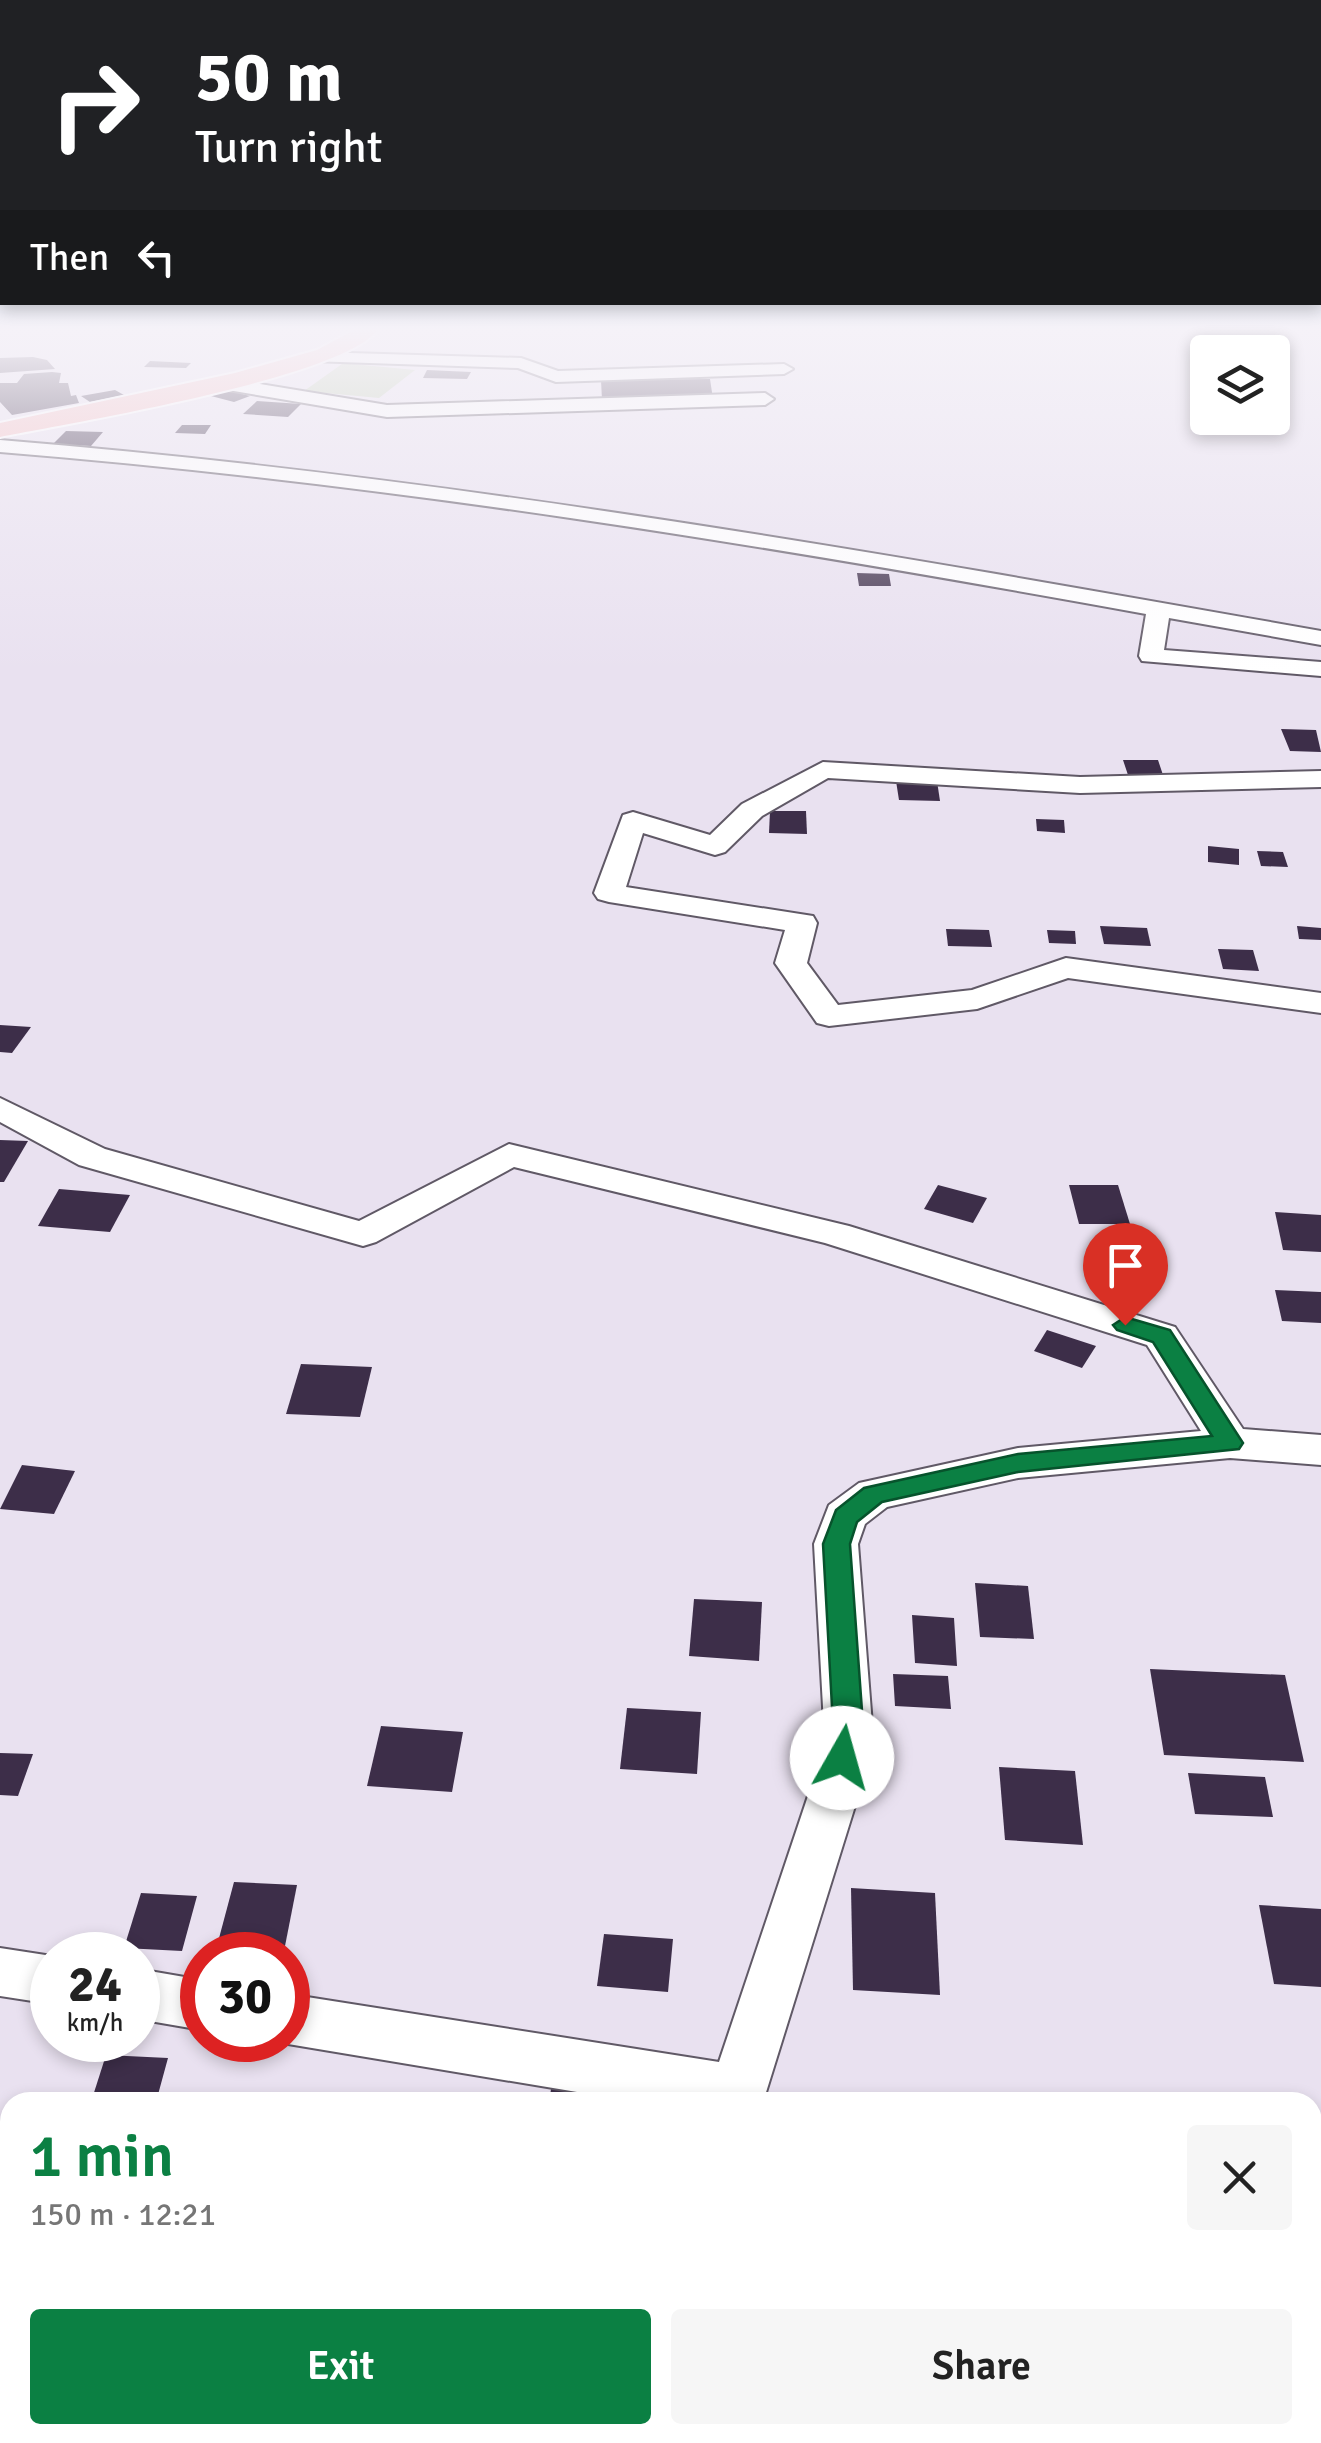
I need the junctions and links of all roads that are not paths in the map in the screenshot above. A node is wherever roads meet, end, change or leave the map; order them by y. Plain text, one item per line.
1 (0, 446) edge
2 (1159, 609) junction
3 (1321, 638) edge
4 (1321, 669) edge
5 (1321, 778) edge
6 (1321, 1002) edge
7 (0, 1108) edge
8 (1230, 1443) junction
9 (1321, 1450) edge
10 (0, 1972) edge
11 (30, 1977) edge
12 (310, 2023) edge
13 (706, 2092) edge
14 (737, 2092) edge

1 - 2 street
2 - 3 street
2 - 4 street
5 - 6 street
7 - 8 street
8 - 9 street
8 - 14 street
10 - 11 street
12 - 13 street

